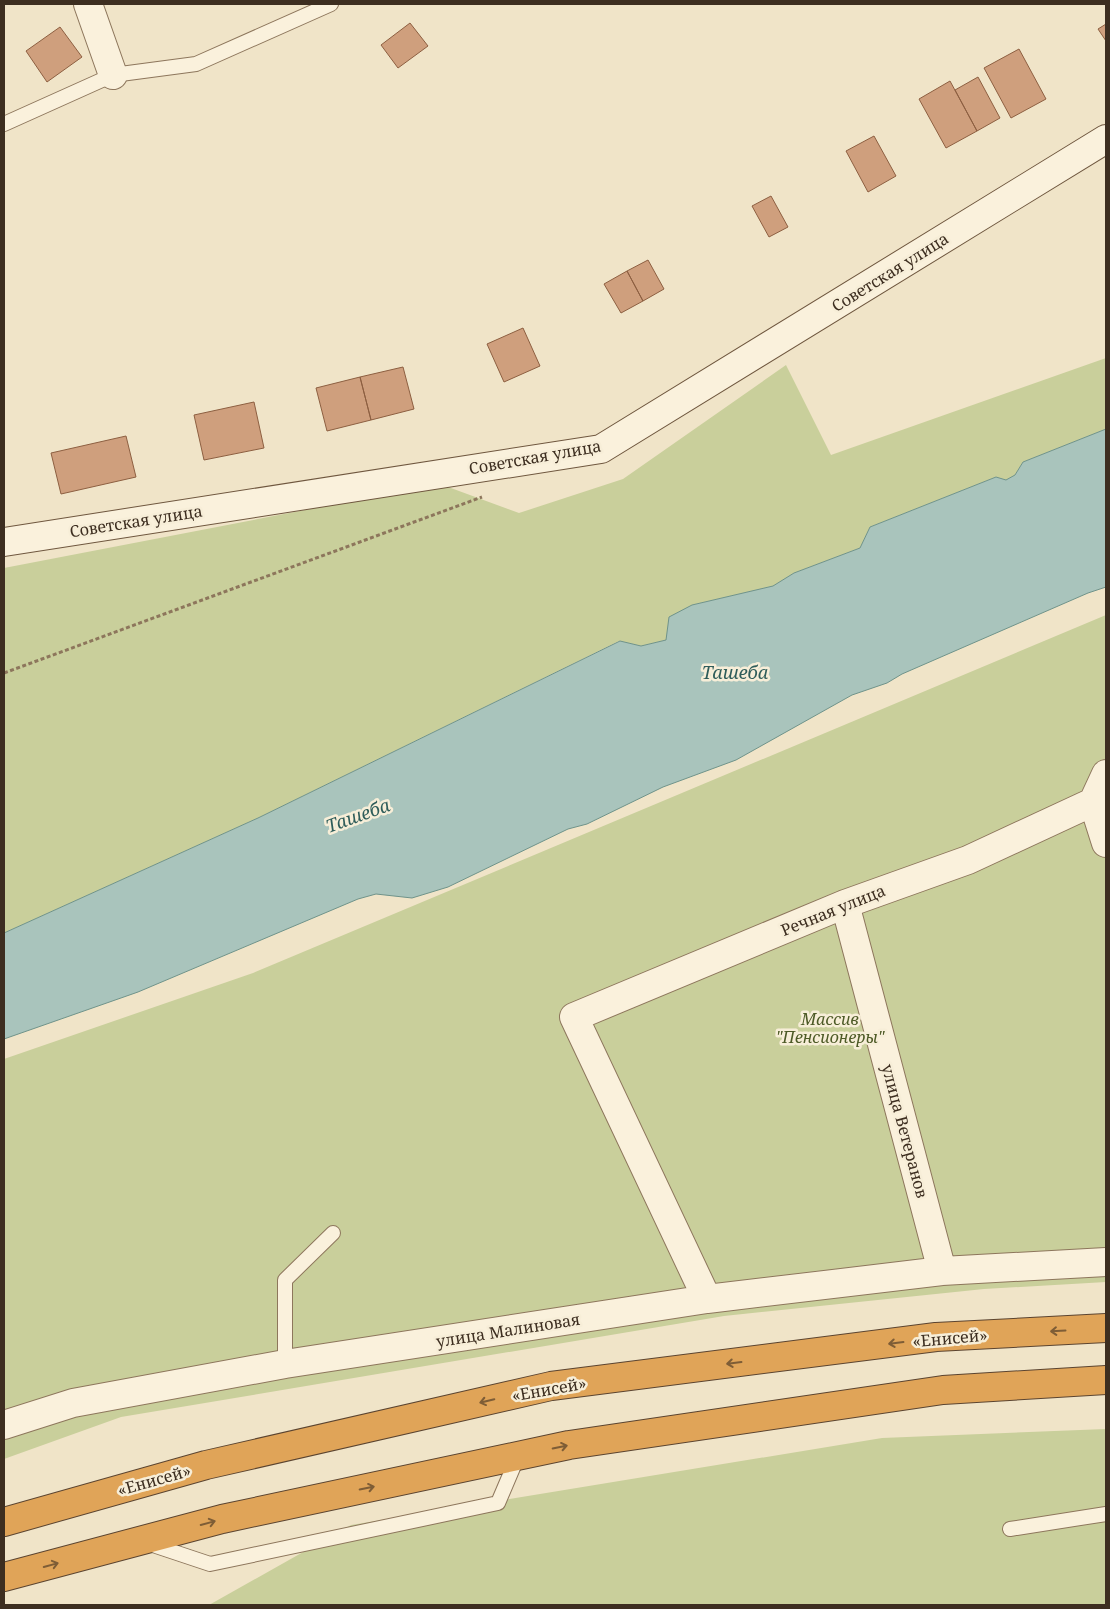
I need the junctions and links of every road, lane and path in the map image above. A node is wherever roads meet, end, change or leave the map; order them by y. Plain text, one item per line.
1 (88, 4) edge
2 (331, 4) edge
3 (113, 75) junction
4 (4, 124) edge
5 (1106, 139) edge
6 (486, 495) dead end
7 (4, 542) edge
8 (4, 673) edge
9 (1106, 774) edge
10 (1093, 802) junction
11 (1106, 843) edge
12 (845, 904) junction
13 (333, 1233) dead end
14 (1106, 1262) edge
15 (942, 1271) junction
16 (707, 1299) junction
17 (1106, 1328) edge
18 (285, 1364) junction
19 (1106, 1380) edge
20 (4, 1426) edge
21 (518, 1456) junction
22 (1106, 1514) edge
23 (4, 1522) edge
24 (1010, 1529) dead end
25 (141, 1541) junction
26 (4, 1577) edge

1 - 3 street
2 - 3 lane
3 - 4 lane
5 - 7 street, Советская улица
6 - 8 path
9 - 10 street
10 - 11 street
10 - 12 street, Речная улица
12 - 15 street, улица Ветеранов
12 - 16 street, Речная улица
13 - 18 lane
14 - 15 street, улица Малиновая
15 - 16 street, улица Малиновая
16 - 18 street, улица Малиновая
17 -> 23 highway, «Енисей»
18 - 20 street, улица Малиновая
21 -> 19 highway
25 -> 21 highway
21 - 25 lane
22 - 24 lane
26 -> 25 highway

